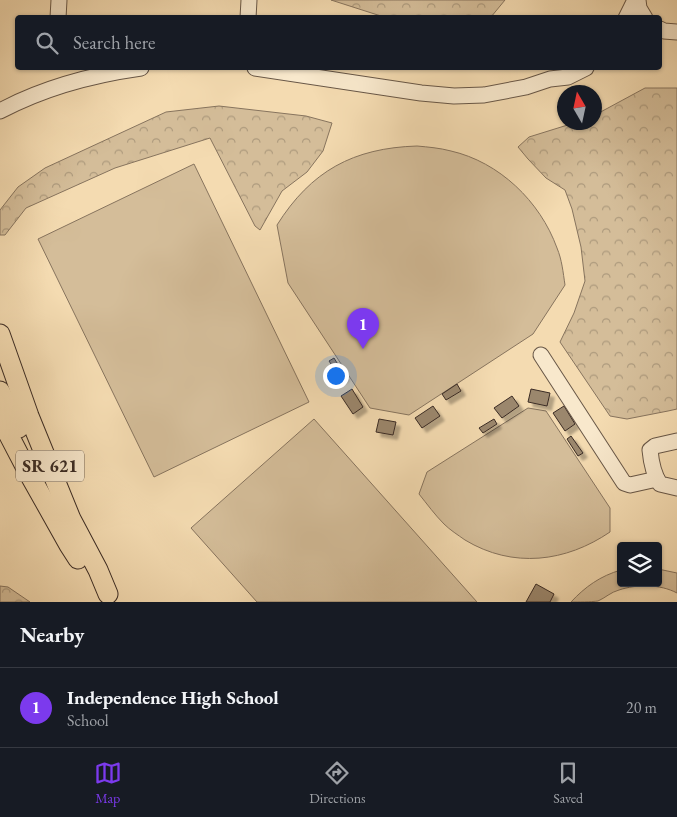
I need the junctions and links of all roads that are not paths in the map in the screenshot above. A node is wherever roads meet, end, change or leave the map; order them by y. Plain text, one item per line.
1 (60, 0) edge
2 (249, 0) edge
3 (636, 0) edge
4 (58, 15) edge
5 (248, 15) edge
6 (628, 15) edge
7 (643, 15) edge
8 (129, 70) edge
9 (269, 70) edge
10 (560, 70) edge
11 (582, 70) edge
12 (550, 79) junction
13 (0, 111) edge
14 (0, 334) edge
15 (541, 354) dead end
16 (0, 391) edge
17 (0, 418) edge
18 (677, 441) edge
19 (53, 475) junction
20 (657, 479) junction
21 (677, 488) edge
22 (108, 599) edge

1 - 4 street
2 - 5 street
3 - 6 street
3 - 7 street
8 - 13 street
9 - 12 street
10 - 12 street
11 - 12 street
14 - 19 main road, SR 621
15 - 20 street
16 - 19 main road
17 - 22 main road, SR 621
18 - 20 street
19 - 22 main road, SR 621
20 - 21 street

